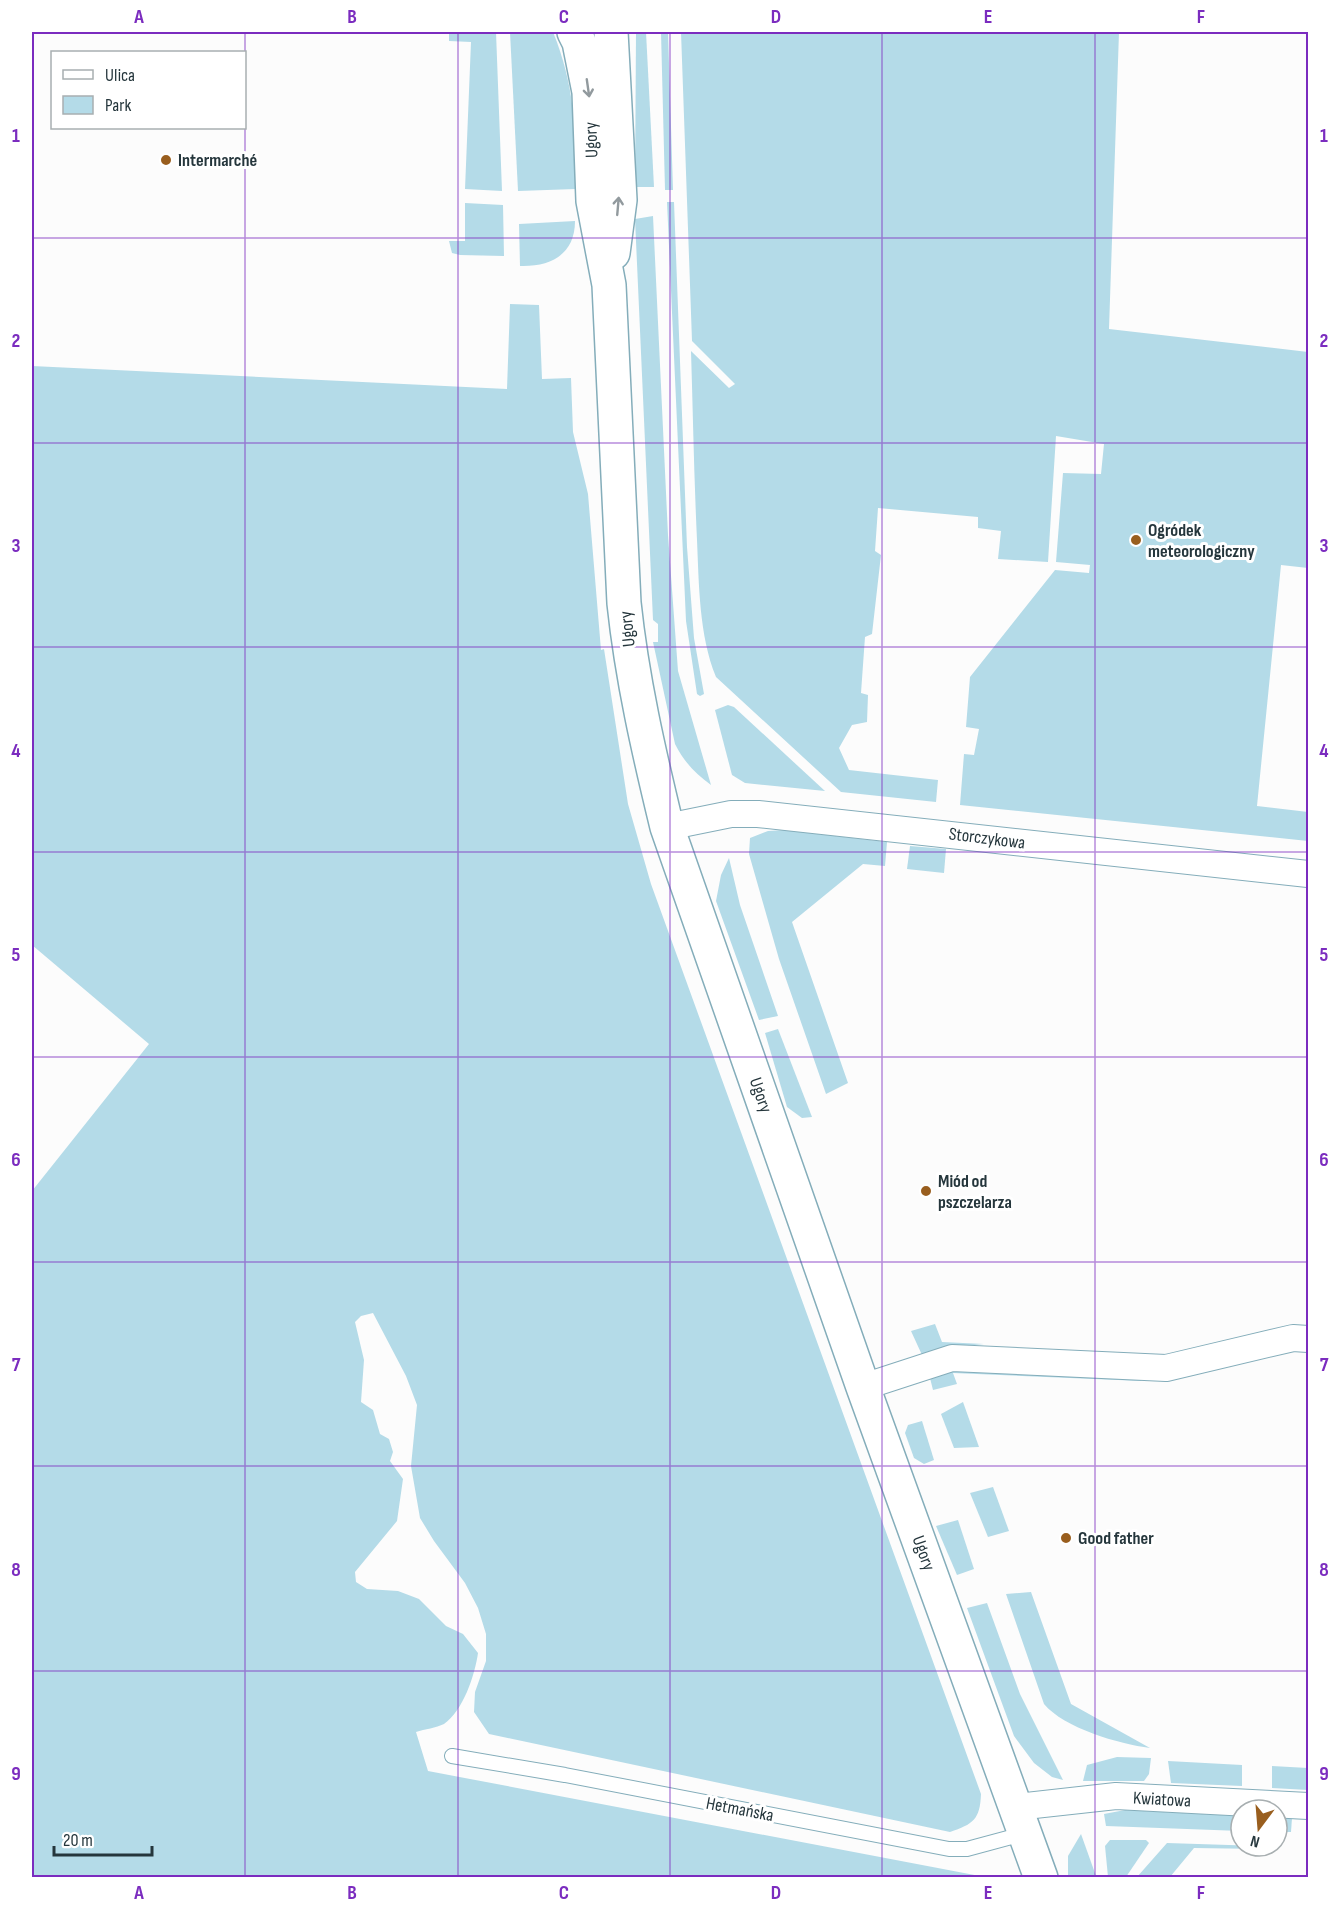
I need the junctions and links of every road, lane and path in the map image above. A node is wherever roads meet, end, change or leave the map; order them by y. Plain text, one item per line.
1 (574, 32) edge
2 (611, 32) edge
3 (609, 285) junction
4 (667, 828) junction
5 (1308, 874) edge
6 (1308, 1339) edge
7 (863, 1387) junction
8 (452, 1756) dead end
9 (1308, 1806) edge
10 (1021, 1820) junction
11 (1041, 1878) edge

1 -> 3 street, Ugory
3 -> 2 street, Ugory
3 - 4 street, Ugory
4 - 5 street, Storczykowa
4 - 7 street, Ugory
6 - 7 street
7 - 10 street, Ugory
8 - 10 lane, Hetmańska
9 - 10 street, Kwiatowa
10 - 11 street, Ugory

